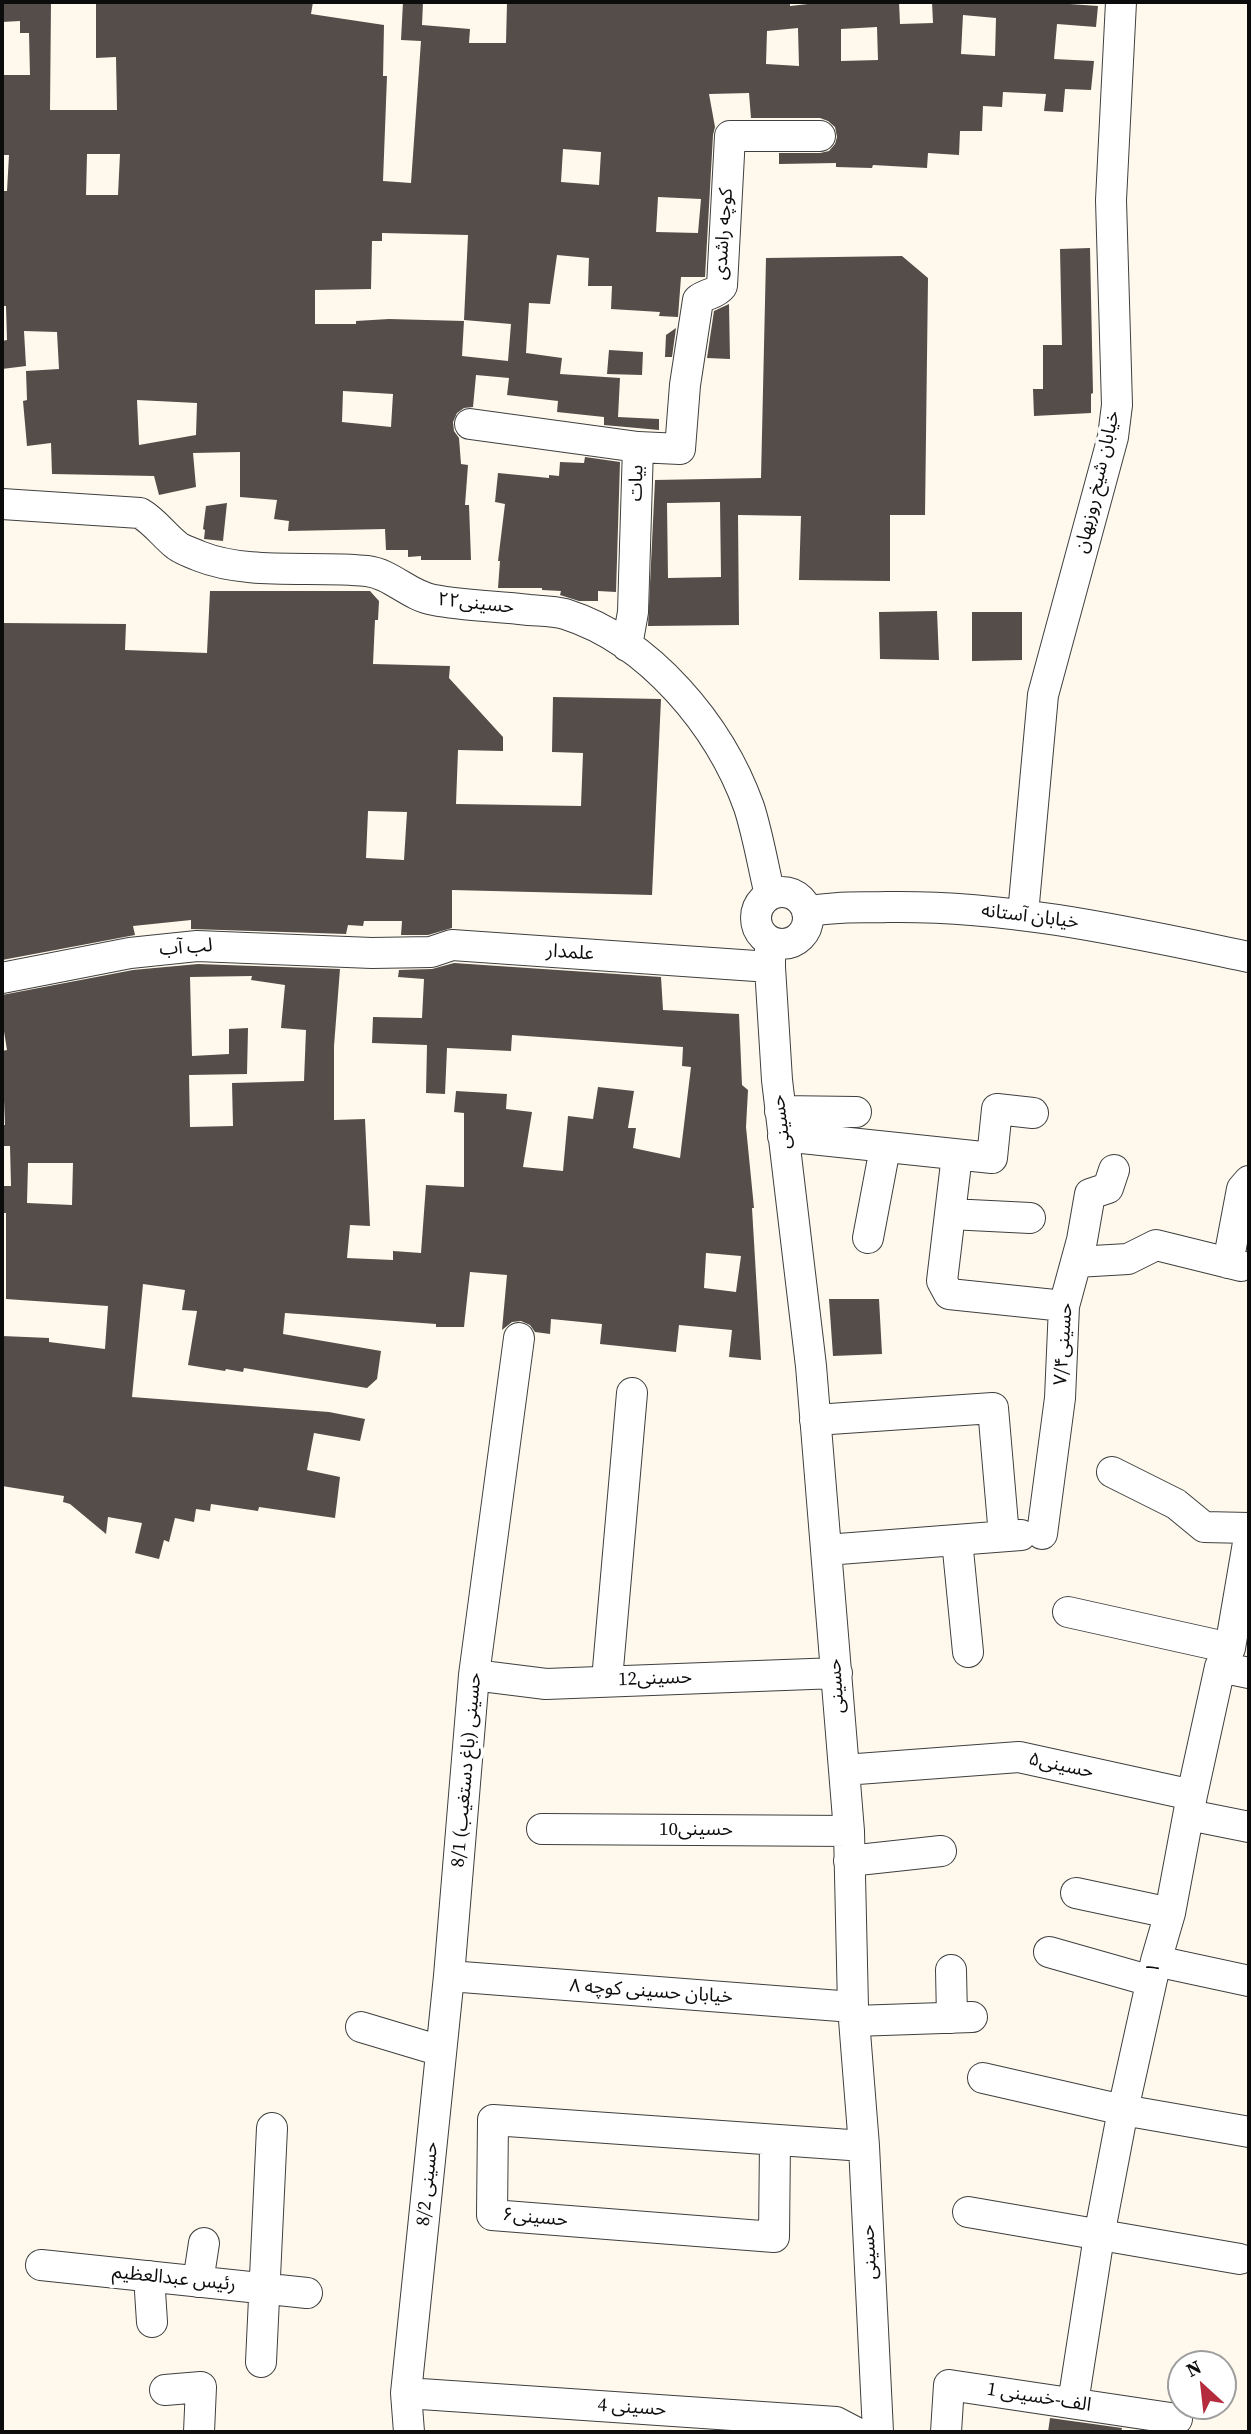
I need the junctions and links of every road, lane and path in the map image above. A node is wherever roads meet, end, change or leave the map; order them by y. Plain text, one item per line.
1 (1121, 2) edge
2 (820, 136) dead end
3 (470, 424) dead end
4 (638, 447) junction
5 (2, 504) edge
6 (627, 646) junction
7 (770, 895) junction
8 (807, 912) junction
9 (1023, 914) junction
10 (372, 953) joint
11 (770, 955) junction
12 (1249, 957) edge
13 (2, 978) edge
14 (856, 1112) dead end
15 (1033, 1113) dead end
16 (782, 1124) junction
17 (886, 1147) junction
18 (957, 1155) junction
19 (1114, 1170) dead end
20 (1249, 1181) edge
21 (950, 1214) junction
22 (1030, 1218) dead end
23 (868, 1238) dead end
24 (1076, 1262) junction
25 (1064, 1306) junction
26 (519, 1338) dead end
27 (632, 1393) dead end
28 (815, 1420) junction
29 (1112, 1472) dead end
30 (1249, 1528) edge
31 (1004, 1536) junction
32 (1249, 1537) edge
33 (957, 1540) junction
34 (826, 1550) junction
35 (1244, 1599) edge
36 (1068, 1612) dead end
37 (968, 1652) dead end
38 (1225, 1658) junction
39 (837, 1673) junction
40 (1249, 1673) edge
41 (474, 1675) junction
42 (607, 1680) junction
43 (844, 1770) junction
44 (1191, 1805) junction
45 (1249, 1827) edge
46 (542, 1829) dead end
47 (849, 1831) junction
48 (941, 1851) dead end
49 (849, 1861) junction
50 (1076, 1893) dead end
51 (1170, 1913) junction
52 (1048, 1952) dead end
53 (951, 1970) dead end
54 (1154, 1971) junction
55 (449, 1976) junction
56 (1249, 1981) edge
57 (853, 2014) junction
58 (361, 2027) dead end
59 (441, 2051) junction
60 (983, 2078) dead end
61 (1123, 2110) junction
62 (272, 2128) dead end
63 (1249, 2132) edge
64 (775, 2141) junction
65 (864, 2146) junction
66 (968, 2213) dead end
67 (1100, 2235) junction
68 (204, 2243) dead end
69 (1240, 2259) dead end
70 (41, 2265) dead end
71 (149, 2276) junction
72 (198, 2282) junction
73 (264, 2289) junction
74 (307, 2293) dead end
75 (152, 2322) dead end
76 (261, 2362) dead end
77 (165, 2390) dead end
78 (405, 2393) junction
79 (1073, 2403) junction
80 (1167, 2417) edge
81 (199, 2432) edge
82 (409, 2432) edge
83 (855, 2432) edge
84 (878, 2432) edge
85 (946, 2432) edge

1 - 9 street, خیابان شیخ روزبهان
2 - 4 street, کوچه راشدی
3 - 4 street, بیات
4 - 6 street, بیات
5 - 6 street, حسینی۲۲
6 - 7 street, حسینی۲۲
7 - 8 street
7 - 11 street
8 - 9 street, خیابان آستانه
8 - 11 street
9 - 12 street, خیابان آستانه
10 - 11 street, علمدار
10 - 13 street, لب آب
11 - 16 street, حسینی
14 - 16 street
15 - 18 street
16 - 17 street
16 - 28 street, حسینی
17 - 18 street
17 - 23 street
18 - 21 street
19 - 24 street, حسینی۷/۴
20 - 24 street
21 - 22 street
21 - 25 street
24 - 25 street, حسینی۷/۴
25 - 31 street, حسینی۷/۴
26 - 41 street, 8/1 حسینی (باغ دستغیب)
27 - 42 street
28 - 31 street
28 - 34 street, حسینی
29 - 30 street
31 - 33 street
32 - 35 street, ۱
33 - 34 street
33 - 37 street
34 - 39 street, حسینی
35 - 38 street, ۱
36 - 38 street
38 - 40 street
38 - 44 street, ۱
39 - 42 street, حسینی12
39 - 43 street, حسینی
41 - 42 street, حسینی12
41 - 55 street, 8/1 حسینی (باغ دستغیب)
43 - 44 street, حسینی۵
43 - 47 street, حسینی
44 - 45 street, حسینی۵
44 - 51 street, ۱
46 - 47 street, حسینی10
47 - 49 street, حسینی
48 - 49 street
49 - 57 street, حسینی
50 - 51 street
51 - 54 street, ۱
52 - 54 street
53 - 57 street, خیابان حسینی کوچه ۸
54 - 56 street
54 - 61 street, ۱
55 - 57 street, خیابان حسینی کوچه ۸
55 - 59 street, 8/2 حسینی
57 - 65 street, حسینی
58 - 59 street
59 - 78 street, 8/2 حسینی
60 - 61 street
61 - 63 street
61 - 67 street, ۱
62 - 73 street
64 - 64 street, حسینی۶
64 - 65 street, حسینی۶
65 - 84 street, حسینی
66 - 67 street
67 - 69 street
67 - 79 street, ۱
68 - 72 street
70 - 71 street, رئیس عبدالعظیم
71 - 72 street, رئیس عبدالعظیم
71 - 75 street
72 - 73 street, رئیس عبدالعظیم
73 - 74 street, رئیس عبدالعظیم
73 - 76 street
77 - 81 street
78 - 82 street, 8/2 حسینی
78 - 83 street, حسینی 4
79 - 80 street, 1 الف-خسینی
79 - 85 street, 1 الف-خسینی

